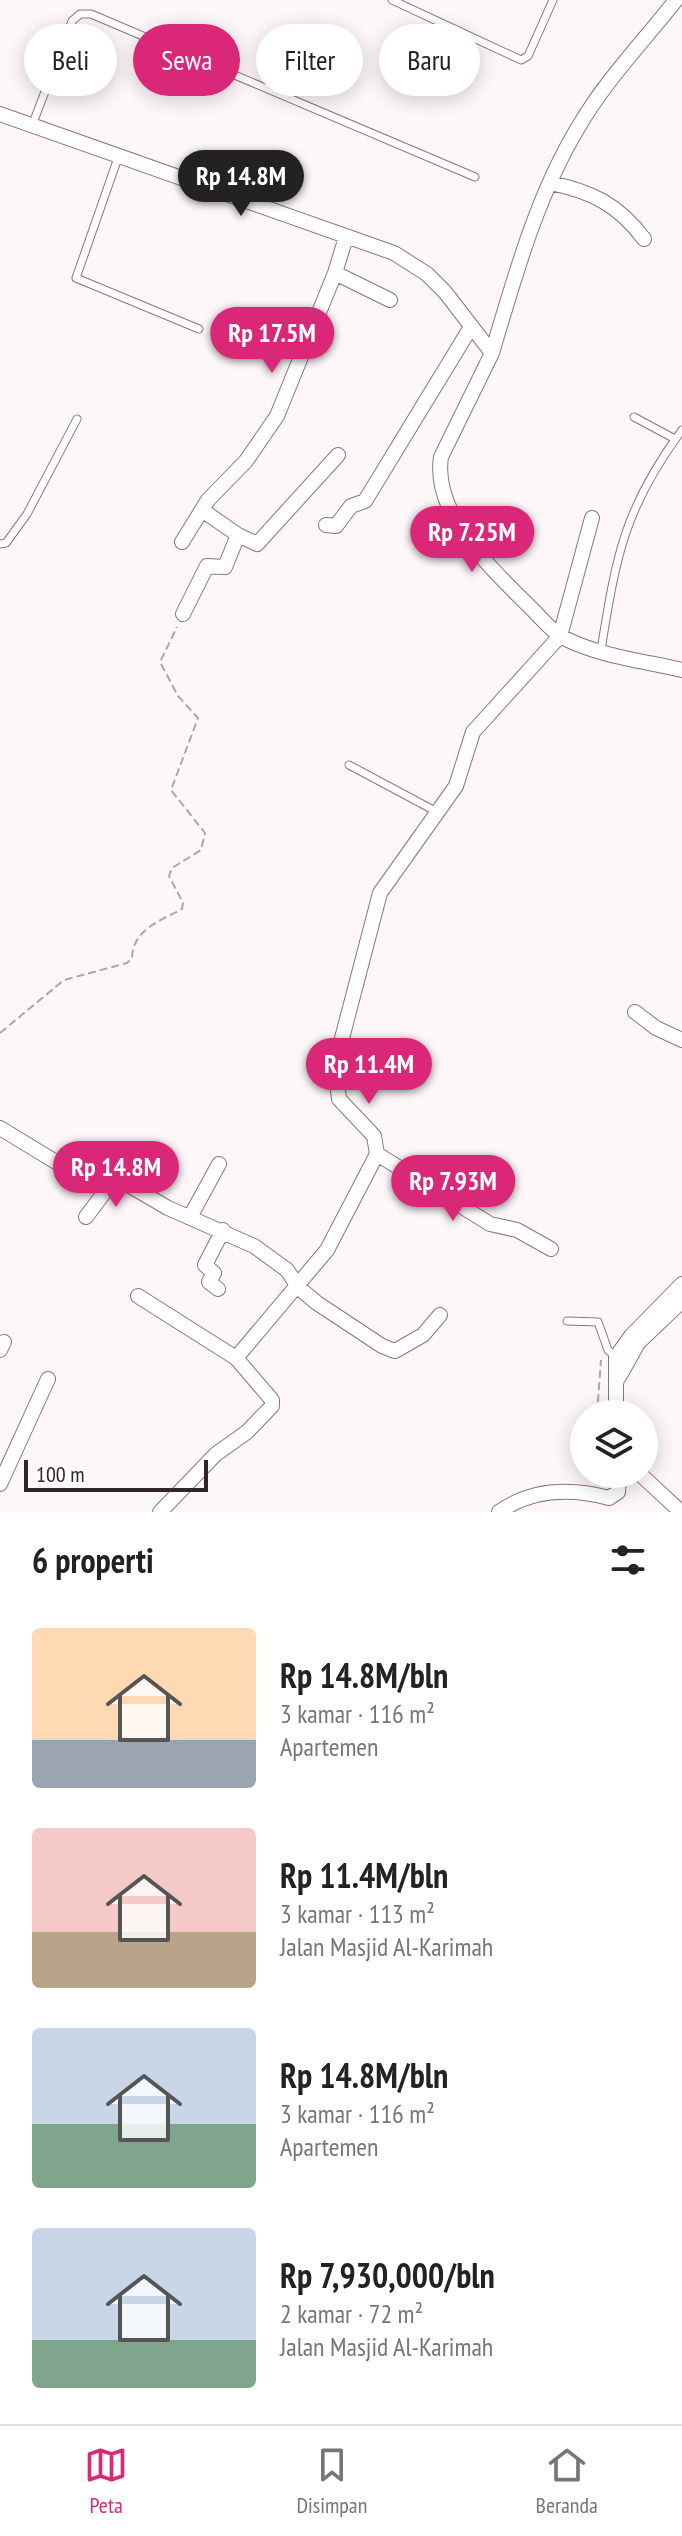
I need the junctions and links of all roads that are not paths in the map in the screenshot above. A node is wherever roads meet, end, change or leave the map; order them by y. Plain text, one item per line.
1 (392, 0) edge
2 (553, 0) edge
3 (676, 0) edge
4 (0, 114) edge
5 (33, 123) junction
6 (120, 153) junction
7 (475, 177) dead end
8 (550, 183) junction
9 (346, 237) junction
10 (644, 239) dead end
11 (335, 273) junction
12 (390, 300) dead end
13 (199, 329) dead end
14 (473, 330) junction
15 (490, 351) junction
16 (634, 417) dead end
17 (77, 419) dead end
18 (682, 430) edge
19 (675, 439) junction
20 (338, 455) dead end
21 (202, 510) junction
22 (592, 518) dead end
23 (326, 525) dead end
24 (238, 535) junction
25 (182, 542) dead end
26 (0, 544) edge
27 (183, 614) road end
28 (560, 636) junction
29 (601, 650) junction
30 (682, 670) edge
31 (349, 765) dead end
32 (439, 813) junction
33 (635, 1012) dead end
34 (682, 1040) edge
35 (0, 1128) edge
36 (377, 1154) junction
37 (219, 1164) dead end
38 (115, 1178) junction
39 (86, 1217) dead end
40 (190, 1217) junction
41 (223, 1230) junction
42 (551, 1249) dead end
43 (682, 1284) edge
44 (299, 1288) junction
45 (218, 1289) dead end
46 (138, 1296) dead end
47 (682, 1301) edge
48 (440, 1315) dead end
49 (567, 1321) dead end
50 (612, 1354) junction
51 (236, 1358) junction
52 (48, 1379) dead end
53 (617, 1383) junction
54 (616, 1400) edge
55 (0, 1484) edge
56 (618, 1488) edge
57 (655, 1488) edge
58 (160, 1512) edge
59 (499, 1512) edge
60 (681, 1512) edge

1 - 2 lane
3 - 8 street
4 - 5 street
5 - 6 street
5 - 7 lane
6 - 9 street
6 - 13 lane
8 - 10 street
8 - 15 street
9 - 11 street
9 - 14 street
11 - 12 street
11 - 21 street
14 - 15 street
14 - 23 street
15 - 28 street
16 - 19 lane
17 - 26 lane
18 - 19 lane
19 - 29 lane
20 - 24 street
21 - 24 street
21 - 25 street
22 - 28 street
24 - 27 street
28 - 29 street
28 - 32 street
29 - 30 street
31 - 32 lane
32 - 36 street
33 - 34 street
35 - 38 street
36 - 42 street
36 - 44 street
37 - 40 street
38 - 39 street
38 - 40 street
40 - 41 street
41 - 44 street
41 - 45 street
43 - 50 street
44 - 48 street
44 - 51 street
46 - 51 street
47 - 53 street
49 - 50 lane
50 - 53 street
51 - 58 street
52 - 55 street
53 - 54 street
56 - 59 street
57 - 60 street

